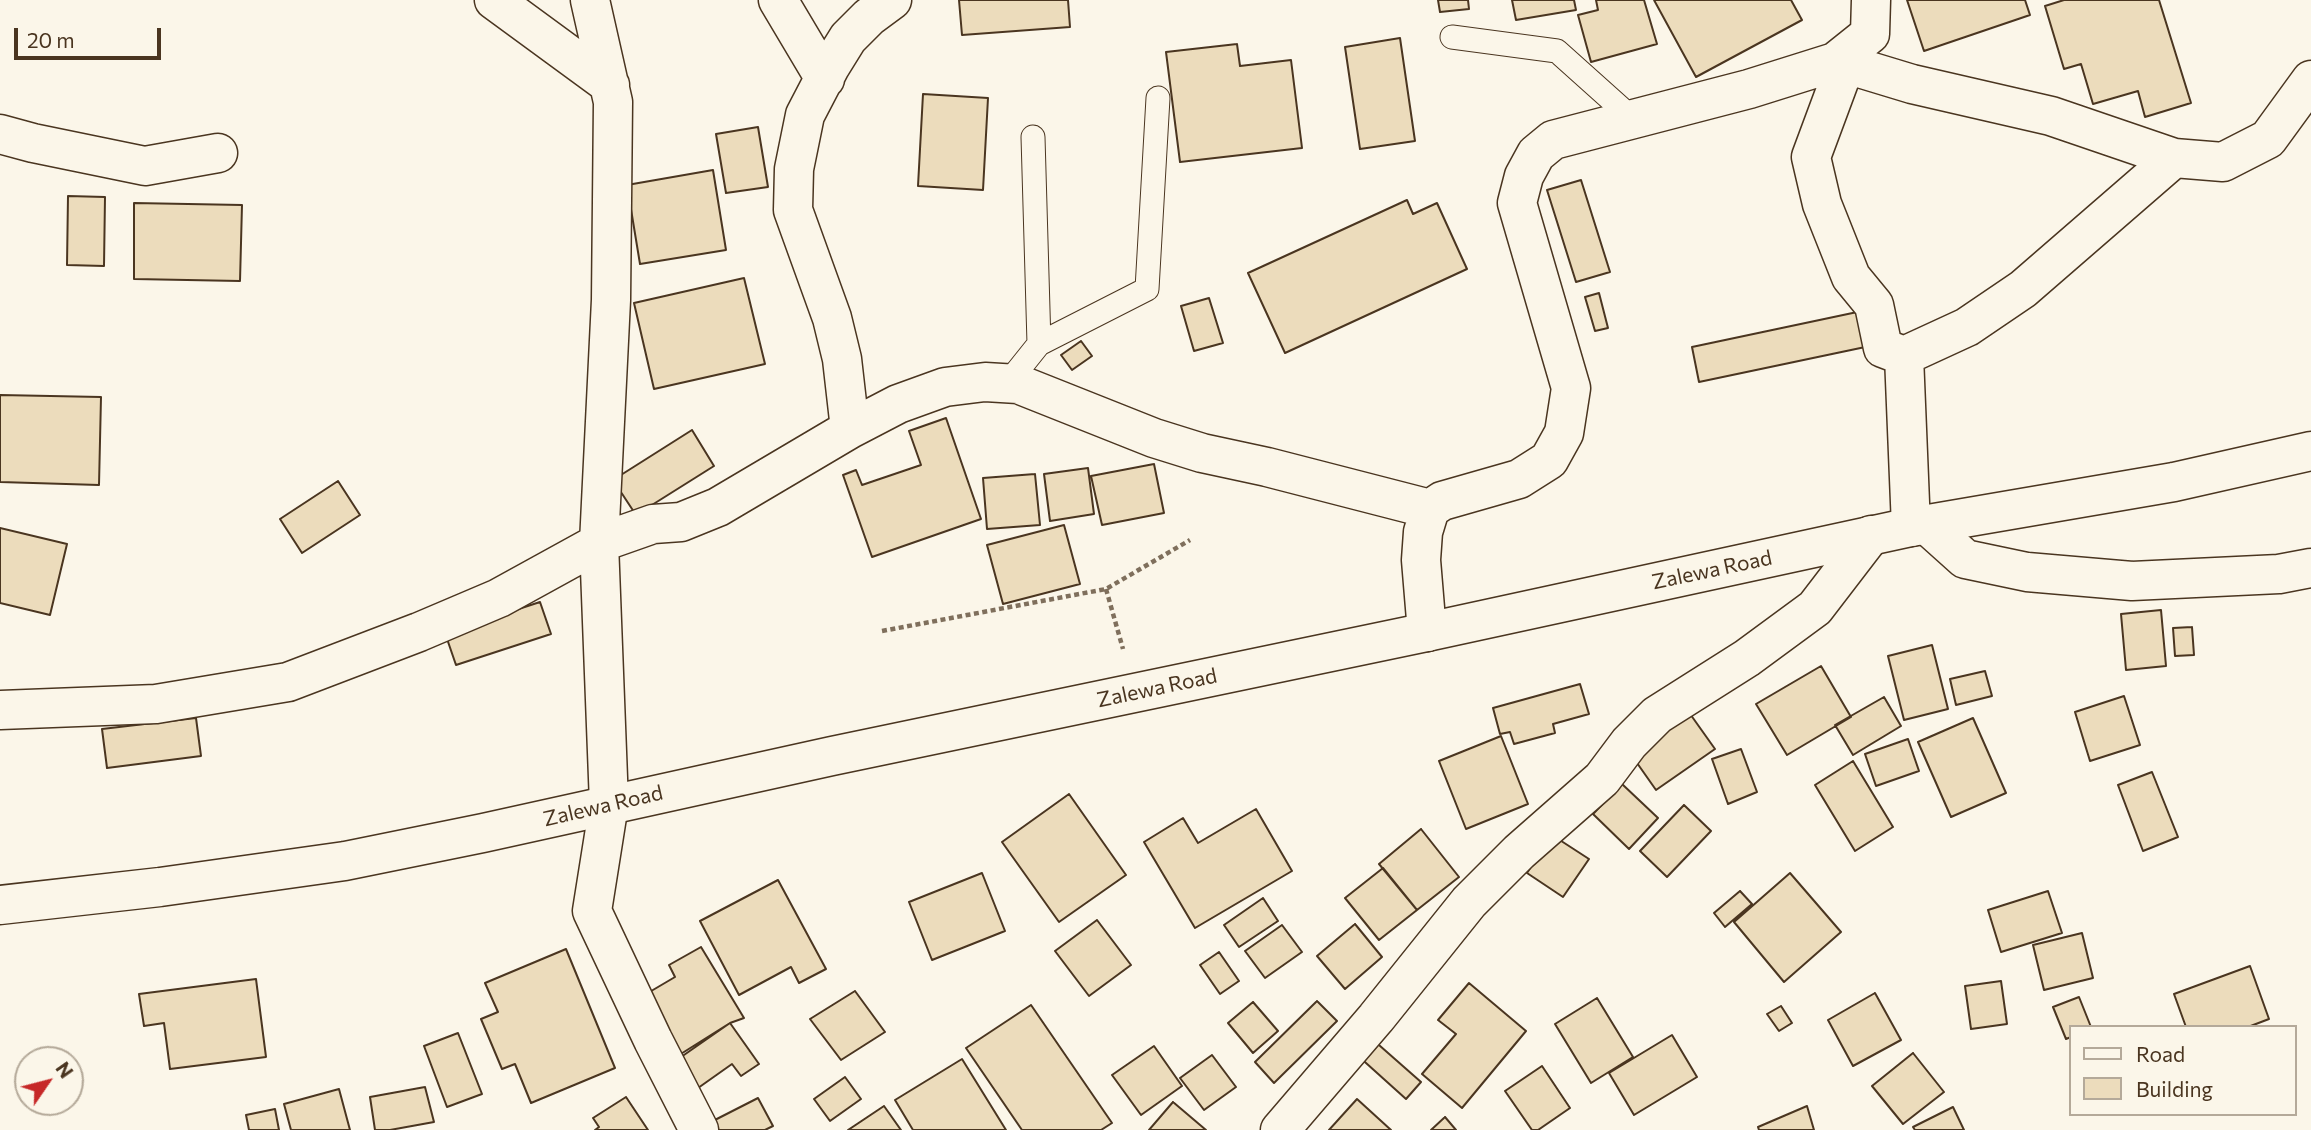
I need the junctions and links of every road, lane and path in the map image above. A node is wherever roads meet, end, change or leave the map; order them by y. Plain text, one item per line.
1 (494, 0) edge
2 (590, 0) edge
3 (778, 0) edge
4 (892, 0) edge
5 (1871, 0) edge
6 (1452, 37) dead end
7 (1848, 58) junction
8 (825, 79) junction
9 (2311, 80) edge
10 (610, 85) junction
11 (1158, 98) dead end
12 (1633, 120) junction
13 (0, 134) edge
14 (1032, 137) dead end
15 (218, 153) dead end
16 (2174, 158) junction
17 (1039, 344) junction
18 (1904, 356) junction
19 (1007, 384) junction
20 (850, 429) junction
21 (2311, 451) edge
22 (1430, 509) junction
23 (1918, 526) junction
24 (1871, 536) junction
25 (1190, 540) dead end
26 (599, 543) junction
27 (2311, 568) edge
28 (1106, 589) junction
29 (882, 631) dead end
30 (1427, 632) junction
31 (1135, 693) junction
32 (0, 710) edge
33 (610, 804) junction
34 (0, 905) edge
35 (1316, 1115) edge
36 (699, 1130) edge
37 (1280, 1130) edge

1 - 10 main road
2 - 10 main road
3 - 8 main road
4 - 8 main road
5 - 7 main road
6 - 12 lane
7 - 12 main road
7 - 16 main road
7 - 18 main road
8 - 20 main road
9 - 16 main road
10 - 26 main road
11 - 17 lane
12 - 22 main road
13 - 15 main road
14 - 17 lane
16 - 18 main road
17 - 19 lane
18 - 23 main road
19 - 20 main road
19 - 22 main road
20 - 26 main road
21 - 23 main road, Zalewa Road
22 - 30 main road
23 - 24 main road, Zalewa Road
23 - 27 main road
24 - 30 main road, Zalewa Road
24 - 35 main road
25 - 28 path
26 - 32 main road
26 - 33 main road
28 - 29 path
28 - 31 path
30 - 31 main road, Zalewa Road
31 - 33 main road, Zalewa Road
33 - 34 main road, Zalewa Road
33 - 36 main road
35 - 37 main road

